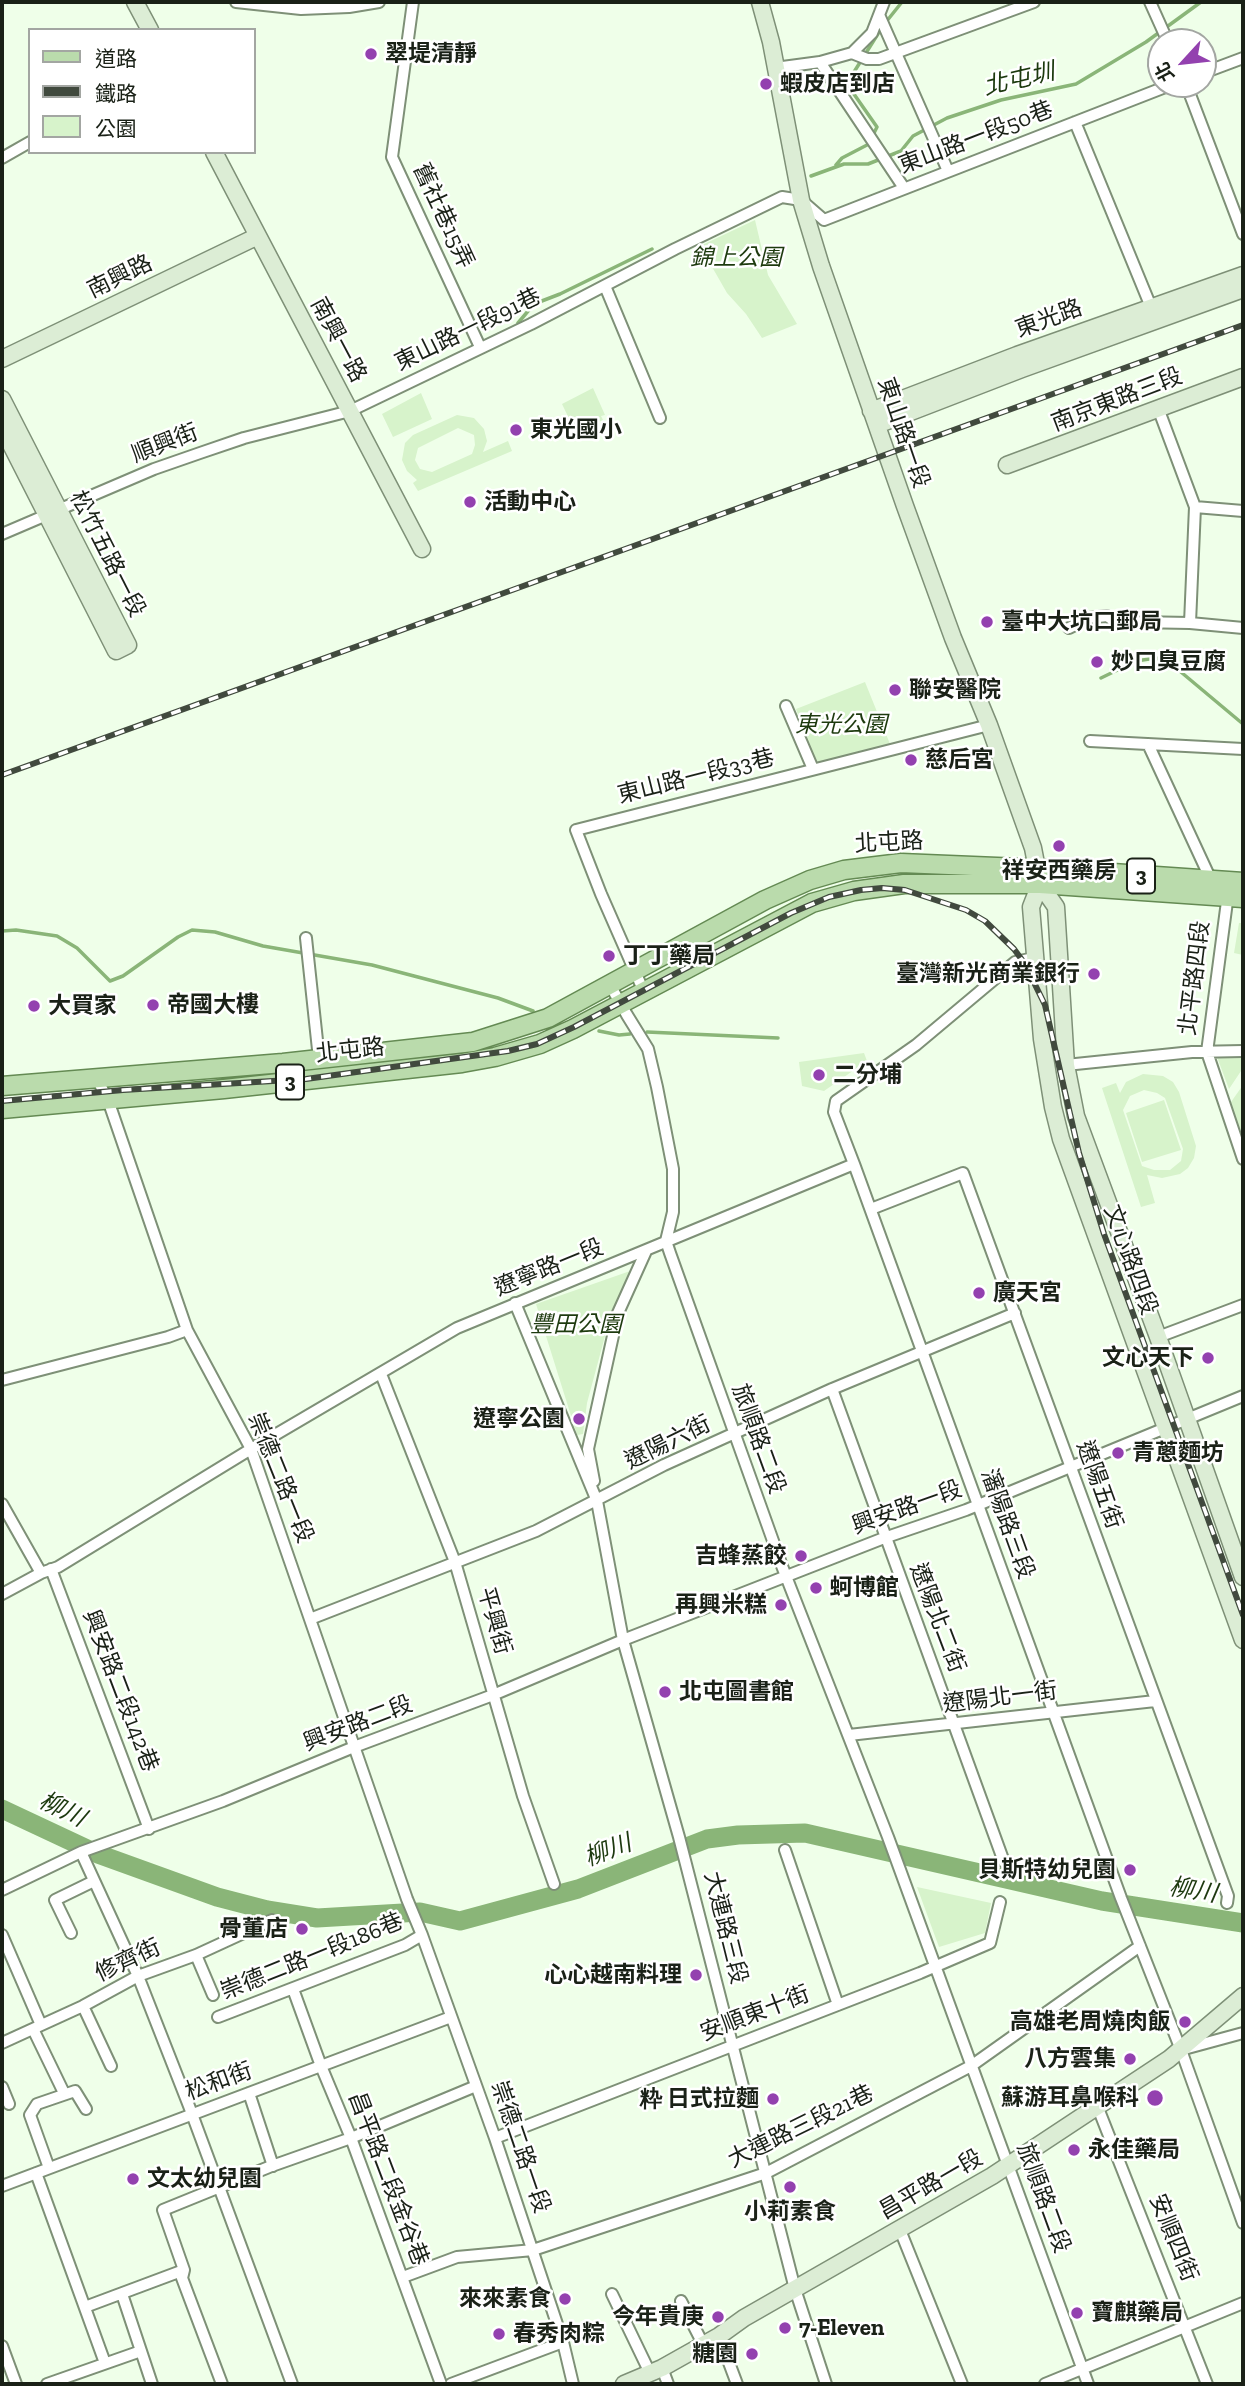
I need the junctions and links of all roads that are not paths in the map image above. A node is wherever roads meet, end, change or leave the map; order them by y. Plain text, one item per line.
1 (135, 2) edge
2 (236, 2) edge
3 (379, 2) edge
4 (413, 2) edge
5 (760, 2) edge
6 (884, 2) edge
7 (1034, 2) edge
8 (1150, 2) edge
9 (880, 17) junction
10 (149, 28) edge
11 (1162, 28) edge
12 (897, 52) junction
13 (852, 53) junction
14 (1243, 58) edge
15 (820, 62) junction
16 (1217, 67) edge
17 (775, 68) junction
18 (1147, 94) edge
19 (1191, 98) edge
20 (1075, 122) junction
21 (28, 143) edge
22 (215, 154) edge
23 (2, 158) edge
24 (948, 171) junction
25 (904, 188) junction
26 (801, 200) junction
27 (1243, 234) edge
28 (258, 236) junction
29 (1243, 275) edge
30 (605, 286) junction
31 (1243, 289) edge
32 (1151, 307) junction
33 (480, 347) junction
34 (2, 359) edge
35 (1243, 377) edge
36 (2, 399) edge
37 (1158, 408) junction
38 (349, 411) junction
39 (660, 418) dead end
40 (874, 418) junction
41 (2, 427) edge
42 (1007, 466) dead end
43 (1195, 507) junction
44 (1243, 511) edge
45 (54, 513) junction
46 (2, 534) edge
47 (422, 549) dead end
48 (1190, 623) junction
49 (1069, 628) dead end
50 (1243, 628) edge
51 (786, 706) dead end
52 (989, 725) junction
53 (1090, 741) dead end
54 (1148, 744) junction
55 (1243, 749) edge
56 (813, 769) junction
57 (1040, 876) junction
58 (1231, 888) edge
59 (306, 942) dead end
60 (1034, 958) junction
61 (634, 972) junction
62 (610, 985) junction
63 (644, 992) junction
64 (621, 1004) junction
65 (1243, 1051) edge
66 (1207, 1052) junction
67 (319, 1059) junction
68 (1066, 1065) junction
69 (97, 1079) junction
70 (2, 1086) edge
71 (108, 1100) junction
72 (2, 1109) edge
73 (1243, 1159) edge
74 (854, 1164) junction
75 (872, 1209) junction
76 (666, 1241) junction
77 (646, 1251) junction
78 (515, 1303) junction
79 (1243, 1305) edge
80 (1015, 1313) junction
81 (187, 1330) junction
82 (1158, 1337) junction
83 (922, 1353) junction
84 (381, 1374) junction
85 (2, 1380) edge
86 (832, 1389) junction
87 (1243, 1396) edge
88 (1186, 1419) junction
89 (1167, 1426) junction
90 (733, 1434) junction
91 (251, 1449) junction
92 (1069, 1466) junction
93 (597, 1501) junction
94 (2, 1504) edge
95 (979, 1505) junction
96 (884, 1538) junction
97 (455, 1562) junction
98 (46, 1571) junction
99 (786, 1577) junction
100 (1243, 1577) edge
101 (2, 1594) edge
102 (310, 1619) junction
103 (623, 1640) junction
104 (1243, 1640) edge
105 (493, 1695) junction
106 (1155, 1701) junction
107 (1055, 1712) junction
108 (955, 1725) junction
109 (849, 1735) junction
110 (354, 1747) junction
111 (149, 1829) junction
112 (785, 1850) dead end
113 (85, 1851) junction
114 (1004, 1862) dead end
115 (94, 1881) junction
116 (554, 1884) dead end
117 (2, 1890) edge
118 (1000, 1902) dead end
119 (1227, 1903) dead end
120 (272, 1920) dead end
121 (420, 1931) junction
122 (71, 1933) dead end
123 (2, 1936) edge
124 (1140, 1945) junction
125 (195, 1955) junction
126 (934, 1966) junction
127 (138, 1976) junction
128 (293, 1989) junction
129 (213, 1995) dead end
130 (1243, 1996) edge
131 (838, 2005) junction
132 (83, 2006) junction
133 (218, 2017) dead end
134 (451, 2017) junction
135 (37, 2027) junction
136 (1243, 2032) edge
137 (2, 2043) edge
138 (733, 2045) junction
139 (1181, 2050) junction
140 (111, 2066) dead end
141 (321, 2066) junction
142 (971, 2066) junction
143 (476, 2086) junction
144 (2, 2087) edge
145 (64, 2093) junction
146 (249, 2093) junction
147 (9, 2104) dead end
148 (1098, 2108) junction
149 (86, 2109) dead end
150 (192, 2114) junction
151 (351, 2138) junction
152 (495, 2138) junction
153 (1009, 2165) junction
154 (273, 2166) junction
155 (49, 2168) junction
156 (36, 2173) junction
157 (766, 2173) junction
158 (2, 2186) edge
159 (219, 2186) junction
160 (1243, 2224) edge
161 (900, 2230) junction
162 (533, 2250) junction
163 (184, 2270) junction
164 (403, 2277) junction
165 (795, 2289) junction
166 (122, 2294) junction
167 (612, 2294) dead end
168 (681, 2301) dead end
169 (1243, 2303) edge
170 (85, 2307) junction
171 (1186, 2326) junction
172 (719, 2336) junction
173 (563, 2342) junction
174 (703, 2344) junction
175 (2, 2346) edge
176 (141, 2351) junction
177 (105, 2363) junction
178 (1083, 2368) junction
179 (656, 2371) junction
180 (74, 2380) edge
181 (16, 2384) edge
182 (47, 2384) edge
183 (152, 2384) edge
184 (222, 2384) edge
185 (292, 2384) edge
186 (441, 2384) edge
187 (451, 2384) edge
188 (573, 2384) edge
189 (624, 2384) edge
190 (668, 2384) edge
191 (737, 2384) edge
192 (826, 2384) edge
193 (962, 2384) edge
194 (1045, 2384) edge
195 (1088, 2384) edge
196 (1207, 2384) edge

1 - 10 street
2 - 3 street
4 - 33 street, 舊社巷15弄
5 - 17 street, 東山路一段
6 - 9 street
7 - 12 street
8 - 11 street
9 - 12 street
9 - 13 street
12 - 13 street
12 - 24 street
13 - 15 street
14 - 16 street
15 - 17 street
15 - 25 street
17 - 26 street, 東山路一段
18 - 20 street, 東山路一段50巷
19 - 27 street
20 - 24 street, 東山路一段50巷
20 - 32 street
21 - 23 street
22 - 28 street, 南興一路
24 - 25 street, 東山路一段50巷
25 - 26 street, 東山路一段50巷
26 - 30 street, 東山路一段91巷
26 - 40 street, 東山路一段
28 - 34 street, 南興路
28 - 38 street, 南興一路
29 - 32 street, 東光路
30 - 33 street, 東山路一段91巷
30 - 39 street
31 - 40 street, 東光路
32 - 40 street, 東光路
33 - 38 street, 東山路一段91巷
35 - 37 street, 南京東路三段
36 - 45 street, 松竹五路一段
37 - 42 street, 南京東路三段
37 - 43 street
38 - 45 street, 順興街
38 - 47 street, 南興一路
40 - 52 street, 東山路一段
41 - 45 street, 松竹五路一段
43 - 44 street
43 - 48 street
45 - 45 street, 松竹五路一段
45 - 46 street, 順興街
48 - 49 street
48 - 50 street
51 - 56 street
52 - 56 street, 東山路一段33巷
52 - 57 street, 東山路一段
53 - 54 street
54 - 55 street
54 - 58 street
56 - 61 street, 東山路一段33巷
57 - 58 main road, 北屯路 / 3
57 - 60 street, 文心路四段
57 - 61 main road, 北屯路 / 3
57 - 63 main road, 北屯路 / 3
57 - 68 street, 文心路四段
58 - 66 street, 北平路四段
59 - 67 street
60 - 74 street
60 - 89 street, 文心路四段
61 - 62 main road, 北屯路 / 3
61 - 63 street
62 - 64 street
62 - 67 main road, 北屯路 / 3
63 - 64 main road, 北屯路 / 3
64 - 71 main road, 北屯路 / 3
64 - 76 street
65 - 66 street
66 - 68 street
66 - 73 street, 北平路四段
67 - 69 main road, 北屯路 / 3
68 - 82 street, 文心路四段
69 - 70 main road, 北屯路 / 3
69 - 71 street, 崇德二路一段
71 - 72 main road, 北屯路 / 3
71 - 81 street, 崇德二路一段
74 - 75 street, 瀋陽路三段
74 - 76 street, 遼寧路一段
75 - 80 street, 遼陽五街
75 - 83 street, 瀋陽路三段
76 - 77 street, 遼寧路一段
76 - 90 street, 旅順路二段
77 - 78 street, 遼寧路一段
77 - 93 street
78 - 84 street, 遼寧路一段
78 - 93 street
79 - 82 street
80 - 83 street, 遼陽六街
80 - 92 street, 遼陽五街
81 - 85 street
81 - 91 street, 崇德二路一段
82 - 88 street, 文心路四段
83 - 86 street, 遼陽六街
83 - 95 street, 瀋陽路三段
84 - 91 street, 遼寧路一段
84 - 97 street, 平興街
86 - 90 street, 遼陽六街
86 - 96 street, 遼陽北二街
87 - 88 street, 興安路一段
88 - 89 street, 興安路一段
88 - 100 street, 文心路四段
89 - 92 street, 興安路一段
89 - 104 street, 文心路四段
90 - 93 street, 遼陽六街
90 - 99 street, 旅順路二段
91 - 98 street, 遼寧路一段
91 - 102 street, 崇德二路一段
92 - 95 street, 興安路一段
92 - 106 street, 遼陽五街
93 - 97 street, 遼陽六街
93 - 103 street
94 - 98 street, 興安路二段142巷
95 - 96 street, 興安路一段
95 - 107 street, 瀋陽路三段
96 - 99 street, 興安路一段
96 - 108 street, 遼陽北二街
97 - 102 street, 遼陽六街
97 - 105 street, 平興街
98 - 101 street, 遼寧路一段
98 - 111 street, 興安路二段142巷
99 - 103 street, 興安路一段
99 - 109 street, 旅順路二段
102 - 110 street, 崇德二路一段
103 - 105 street, 興安路二段
103 - 138 street, 大連路三段
105 - 110 street, 興安路二段
105 - 116 street, 平興街
106 - 107 street, 遼陽北一街
106 - 119 street, 遼陽五街
107 - 108 street, 遼陽北一街
107 - 124 street, 瀋陽路三段
108 - 109 street, 遼陽北一街
108 - 114 street, 遼陽北二街
109 - 126 street, 旅順路二段
110 - 111 street, 興安路二段
110 - 121 street, 崇德二路一段
111 - 113 street, 興安路二段
112 - 131 street
113 - 115 street
113 - 117 street
115 - 122 street
115 - 127 street
118 - 126 street, 安順東十街
120 - 125 street, 修齊街
121 - 128 street, 崇德二路一段186巷
121 - 134 street, 崇德二路一段
123 - 135 street
124 - 139 street
124 - 142 street, 大連路三段21巷
125 - 127 street, 修齊街
125 - 129 street
126 - 131 street, 安順東十街
126 - 142 street, 旅順路二段
127 - 132 street, 修齊街
127 - 150 street
128 - 133 street, 崇德二路一段186巷
128 - 141 street, 昌平路二段金谷巷
130 - 139 street, 昌平路一段
131 - 138 street, 安順東十街
132 - 135 street, 修齊街
132 - 140 street
134 - 141 street, 松和街
134 - 143 street, 崇德二路一段
135 - 137 street, 修齊街
135 - 145 street
136 - 139 street
138 - 152 street, 安順東十街
138 - 157 street, 大連路三段
139 - 148 street, 昌平路一段
139 - 160 street
141 - 146 street, 松和街
141 - 151 street, 昌平路二段金谷巷
142 - 153 street, 旅順路二段
142 - 157 street, 大連路三段21巷
143 - 151 street
143 - 152 street, 崇德二路一段
144 - 147 street
145 - 149 street
145 - 155 street
146 - 150 street, 松和街
146 - 154 street
148 - 153 street, 昌平路一段
148 - 171 street, 安順四街
150 - 155 street, 松和街
150 - 159 street
151 - 154 street
151 - 164 street, 昌平路二段金谷巷
152 - 162 street, 崇德二路一段
153 - 161 street, 昌平路一段
153 - 178 street, 旅順路二段
154 - 159 street
155 - 156 street, 松和街
156 - 158 street, 松和街
156 - 170 street
157 - 162 street, 大連路三段21巷
157 - 165 street, 大連路三段
159 - 163 street
159 - 185 street
161 - 165 street, 昌平路一段
161 - 193 street
162 - 164 street, 大連路三段21巷
162 - 173 street, 崇德二路一段
163 - 166 street
163 - 184 street
164 - 186 street, 昌平路二段金谷巷
165 - 172 street, 昌平路一段
165 - 192 street, 大連路三段
166 - 170 street
166 - 176 street
167 - 179 street
168 - 174 street
169 - 171 street
170 - 177 street
171 - 178 street
171 - 196 street, 安順四街
172 - 174 street, 昌平路一段
172 - 191 street
173 - 187 street
173 - 188 street, 崇德二路一段
174 - 179 street, 昌平路一段
175 - 181 street
176 - 177 street
176 - 183 street
177 - 180 street
178 - 194 street
178 - 195 street, 旅順路二段
179 - 189 street, 昌平路一段
179 - 190 street
180 - 182 street

